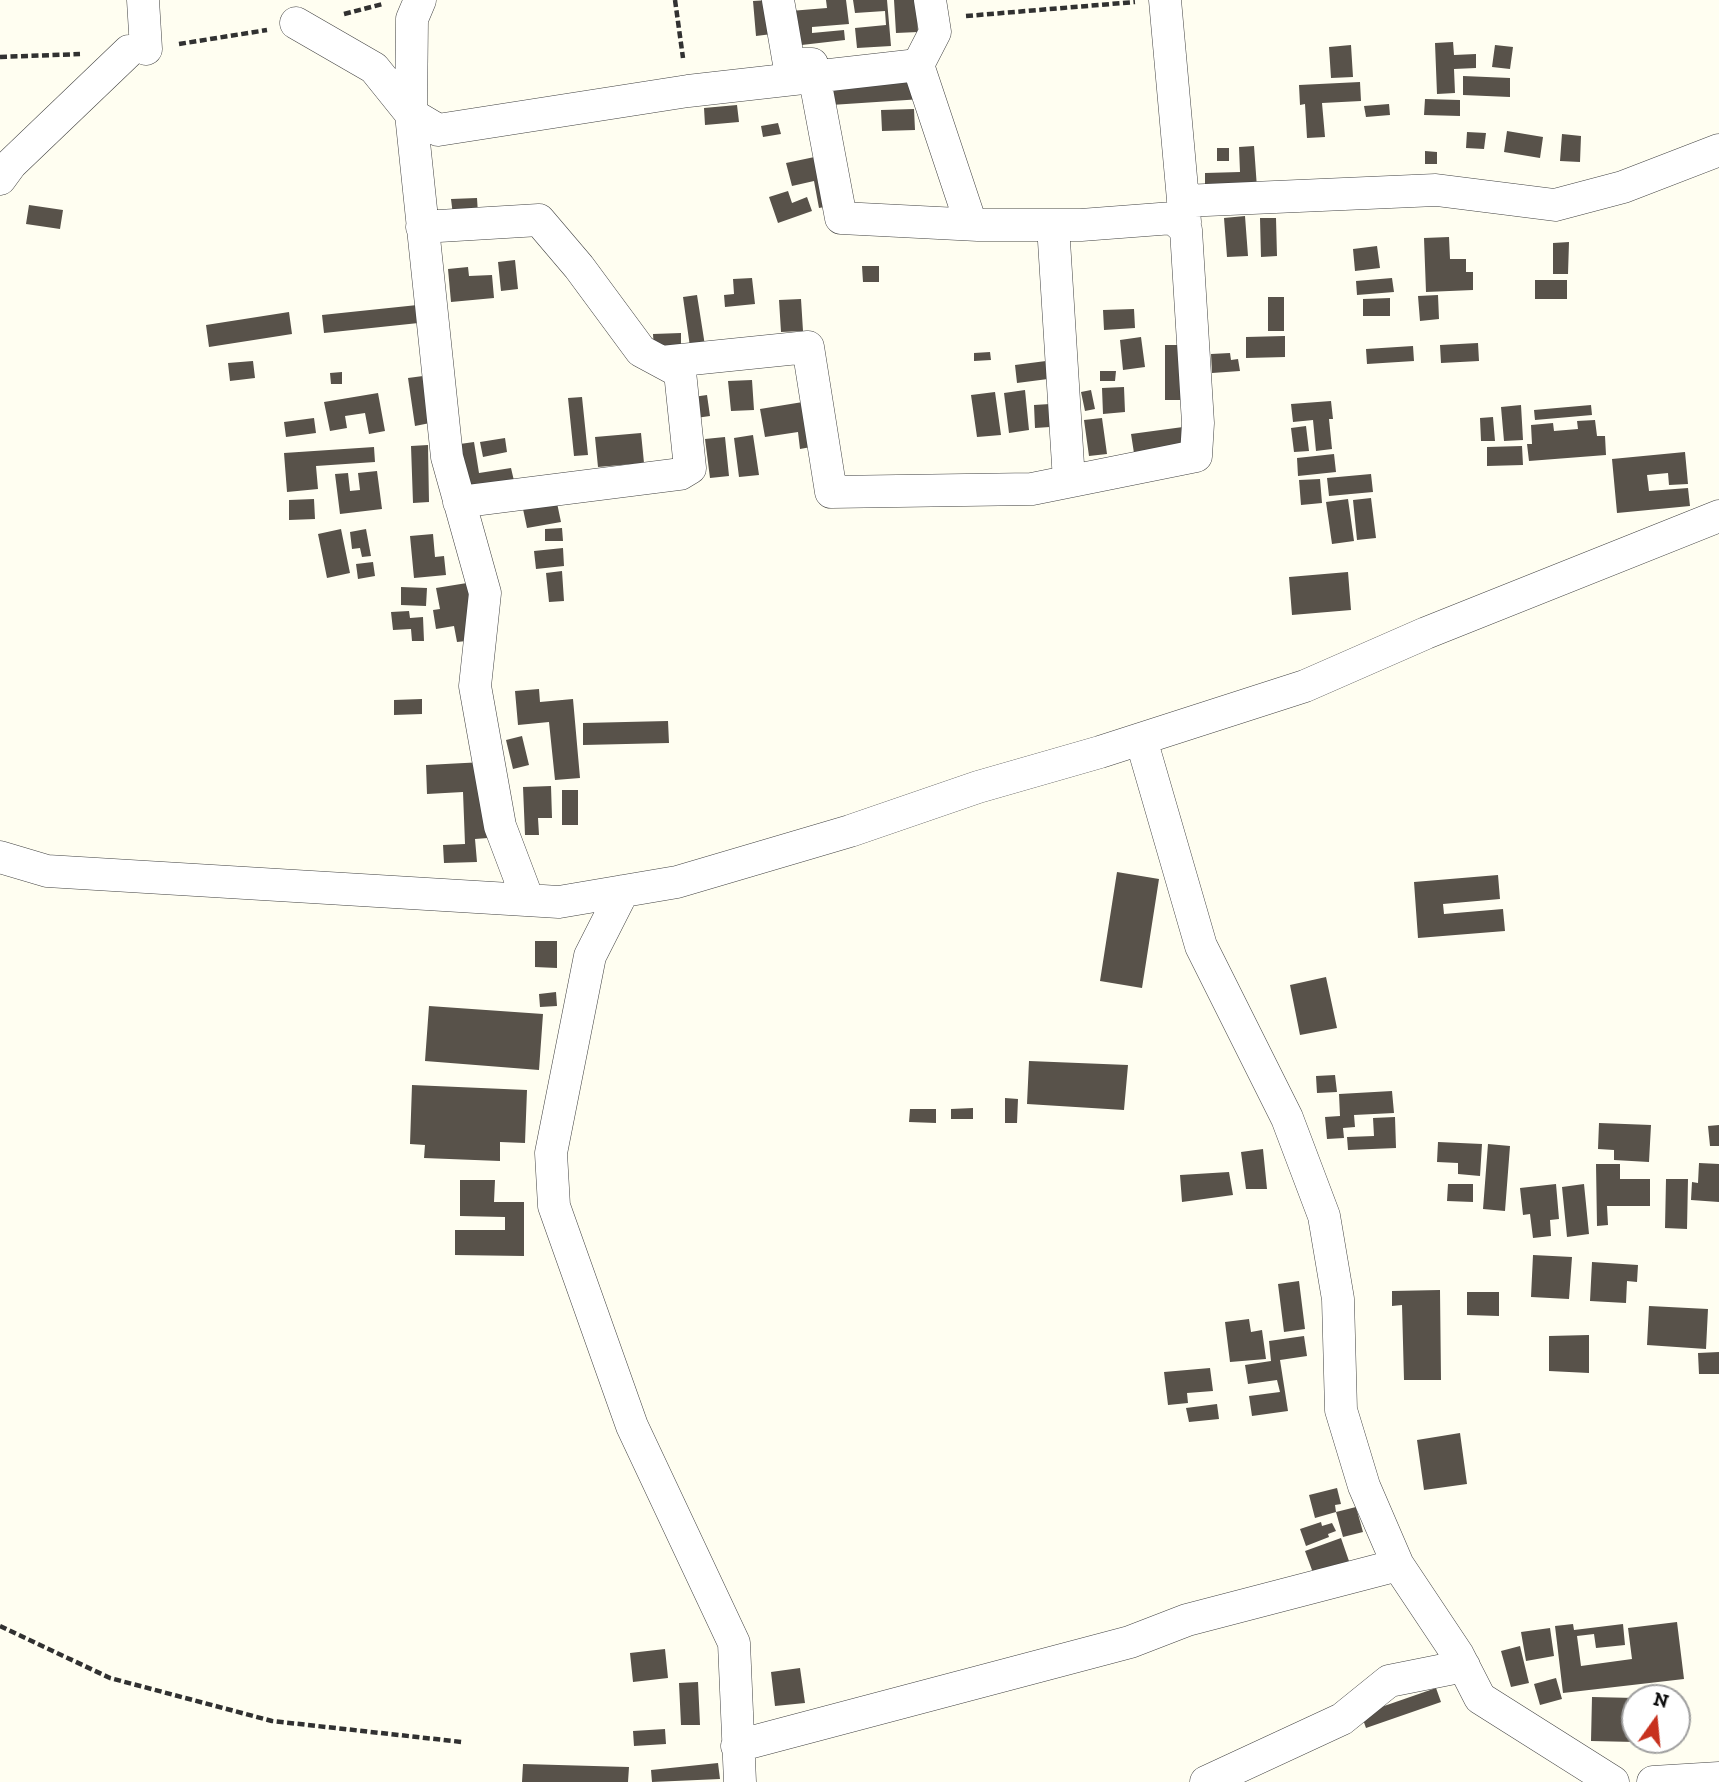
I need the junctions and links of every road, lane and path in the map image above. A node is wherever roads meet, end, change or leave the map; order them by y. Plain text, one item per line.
1 (144, 0) edge
2 (393, 0) edge
3 (420, 0) edge
4 (675, 0) edge
5 (778, 0) edge
6 (1156, 1) edge
7 (932, 9) edge
8 (296, 23) junction
9 (138, 50) junction
10 (0, 57) edge
11 (918, 65) junction
12 (814, 75) junction
13 (688, 91) junction
14 (411, 114) junction
15 (1719, 150) edge
16 (0, 179) edge
17 (1184, 215) junction
18 (971, 225) junction
19 (1053, 225) junction
20 (422, 227) junction
21 (662, 362) junction
22 (1069, 481) junction
23 (459, 502) junction
24 (1719, 516) edge
25 (1141, 739) junction
26 (0, 857) edge
27 (623, 891) junction
28 (528, 900) junction
29 (1398, 1565) junction
30 (0, 1626) edge
31 (1464, 1666) junction
32 (462, 1742) dead end
33 (737, 1746) junction
34 (1719, 1778) edge
35 (740, 1782) edge
36 (1206, 1782) edge
37 (1613, 1782) edge
38 (1653, 1782) edge

1 - 9 street
2 - 8 path
3 - 14 street
4 - 13 path
5 - 12 street
6 - 7 path
6 - 17 street
7 - 11 street
8 - 9 path
8 - 14 street
9 - 10 path
9 - 16 street
11 - 12 street
11 - 18 street
12 - 13 street
12 - 18 street
13 - 14 street
14 - 20 street
15 - 17 street
17 - 19 street
17 - 22 street
18 - 19 street
19 - 22 street
20 - 21 street
20 - 23 street
21 - 22 street
21 - 23 street
23 - 28 street
24 - 25 street
25 - 27 street
25 - 29 street
26 - 28 street
27 - 28 street
27 - 33 street
29 - 31 street
29 - 33 street
30 - 32 path
31 - 36 street
31 - 37 street
33 - 35 street
34 - 38 street

